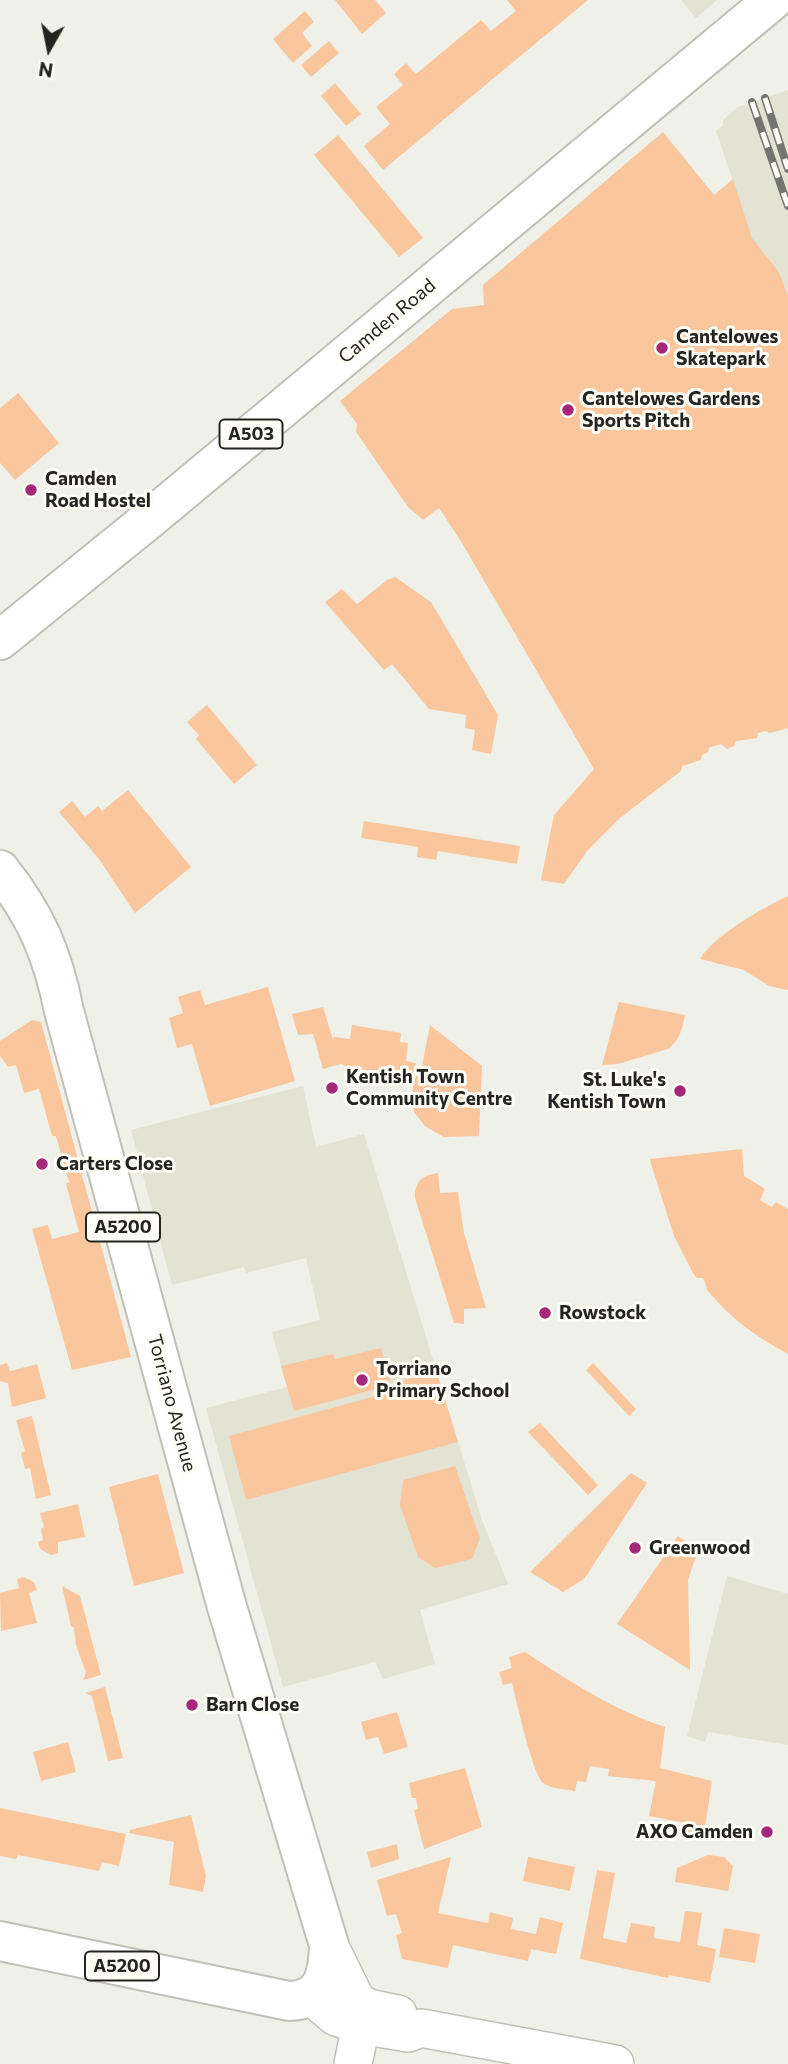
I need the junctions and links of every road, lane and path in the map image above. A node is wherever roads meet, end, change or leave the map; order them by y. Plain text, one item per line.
1 (773, 0) edge
2 (0, 640) edge
3 (0, 870) edge
4 (0, 1941) edge
5 (329, 1945) junction
6 (311, 1996) junction
7 (361, 2025) junction
8 (421, 2028) junction
9 (353, 2064) edge
10 (615, 2064) edge

1 - 2 main road, Camden Road / A503
3 - 5 main road, Torriano Avenue / A5200
4 - 6 main road, A5200
5 - 6 main road, A5200
5 - 8 street
6 - 7 street
7 - 8 street
7 - 9 street
8 - 10 street

